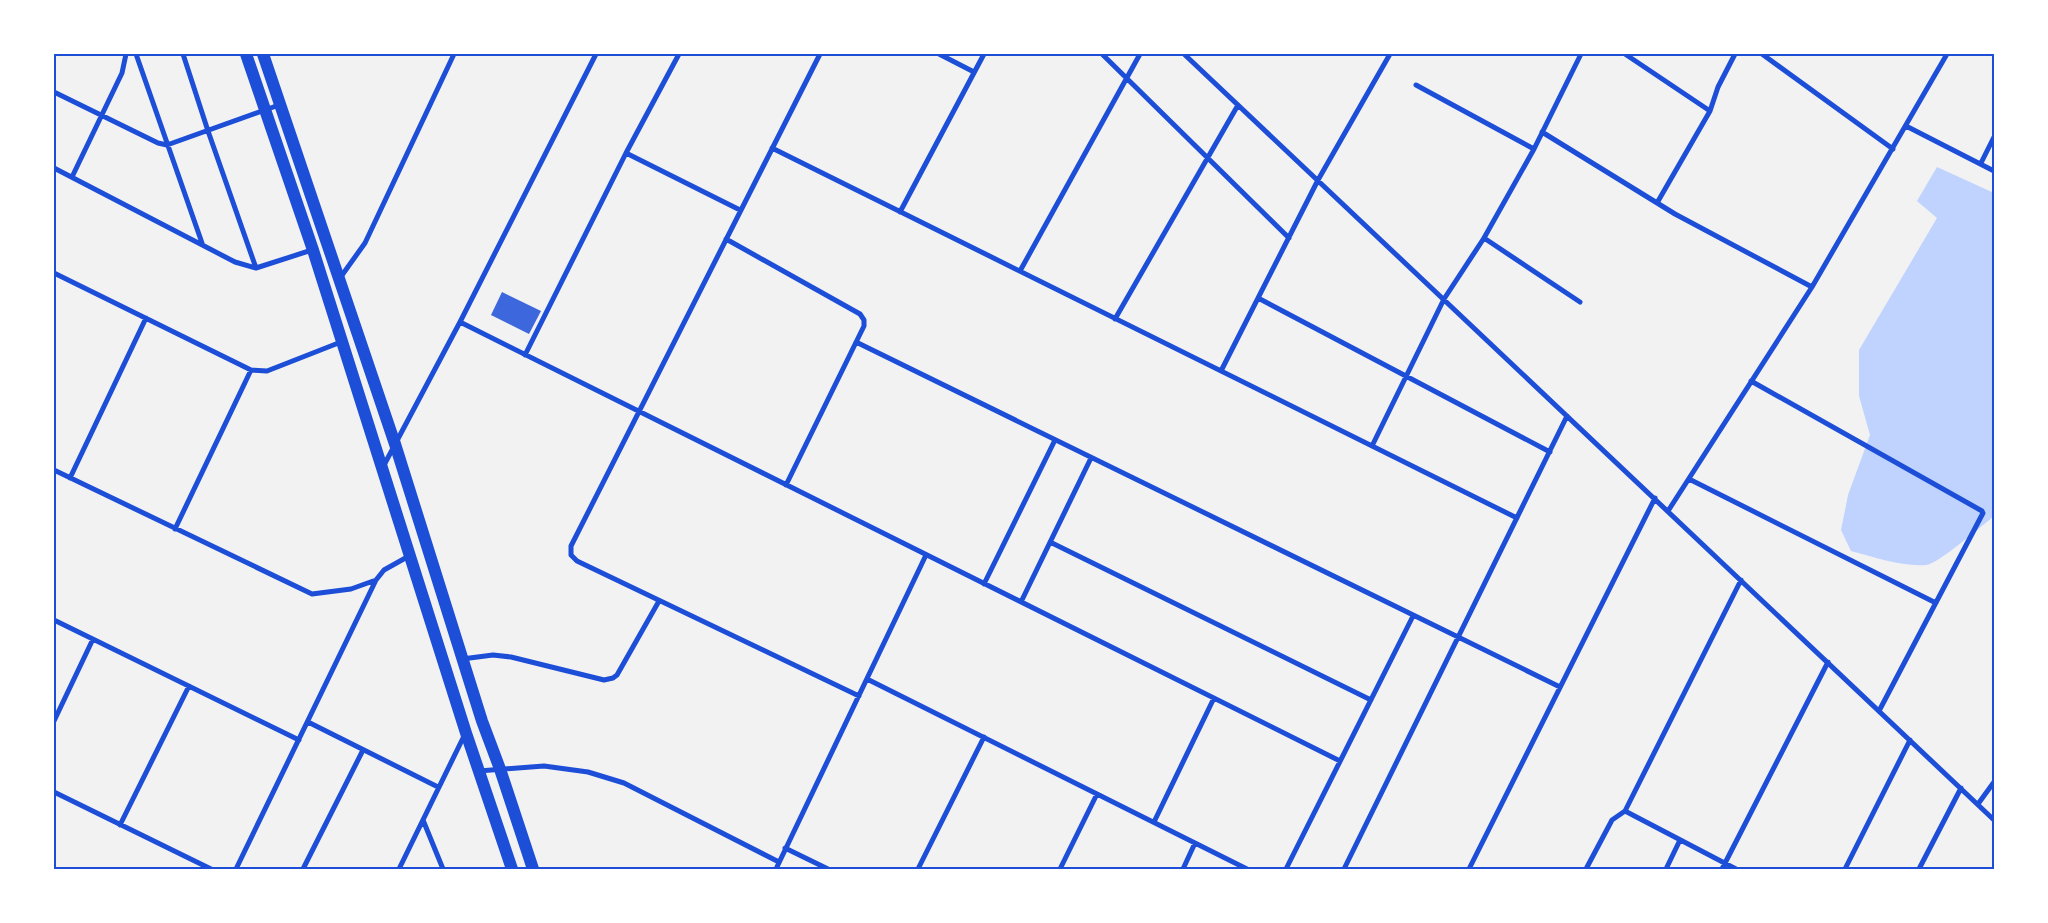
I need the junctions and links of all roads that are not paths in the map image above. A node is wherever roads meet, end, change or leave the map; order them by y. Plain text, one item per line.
1 (126, 54) edge
2 (136, 54) edge
3 (184, 54) edge
4 (246, 54) edge
5 (263, 54) edge
6 (454, 54) edge
7 (596, 54) edge
8 (679, 54) edge
9 (820, 54) edge
10 (939, 54) edge
11 (984, 54) edge
12 (1102, 54) edge
13 (1140, 54) edge
14 (1184, 54) edge
15 (1390, 54) edge
16 (1581, 54) edge
17 (1625, 54) edge
18 (1735, 54) edge
19 (1762, 54) edge
20 (1947, 54) edge
21 (1769, 56) edge
22 (974, 72) junction
23 (1127, 78) junction
24 (1416, 85) dead end
25 (54, 92) edge
26 (280, 104) junction
27 (1238, 106) junction
28 (265, 109) junction
29 (1710, 111) junction
30 (101, 115) junction
31 (1906, 126) junction
32 (208, 131) junction
33 (1542, 132) junction
34 (1994, 137) edge
35 (167, 145) junction
36 (772, 148) junction
37 (1534, 149) junction
38 (1893, 149) junction
39 (626, 153) junction
40 (1208, 158) junction
41 (1981, 163) junction
42 (54, 168) edge
43 (1994, 171) edge
44 (72, 177) junction
45 (1318, 180) junction
46 (1657, 203) junction
47 (740, 210) junction
48 (900, 212) junction
49 (726, 238) junction
50 (1289, 238) junction
51 (1484, 238) junction
52 (202, 244) junction
53 (313, 250) junction
54 (256, 268) junction
55 (1020, 271) junction
56 (54, 273) edge
57 (340, 279) junction
58 (1812, 287) junction
59 (1258, 298) junction
60 (1444, 299) junction
61 (1580, 302) dead end
62 (146, 318) junction
63 (1115, 319) junction
64 (460, 322) junction
65 (342, 341) junction
66 (856, 342) junction
67 (525, 355) junction
68 (251, 370) junction
69 (1221, 371) junction
70 (1406, 376) junction
71 (1752, 381) junction
72 (638, 411) junction
73 (1567, 416) junction
74 (1055, 440) junction
75 (395, 444) junction
76 (1372, 446) junction
77 (1550, 452) junction
78 (1091, 458) junction
79 (383, 468) junction
80 (54, 470) edge
81 (70, 478) junction
82 (1689, 479) junction
83 (786, 485) junction
84 (1654, 498) junction
85 (1668, 511) junction
86 (1517, 518) junction
87 (175, 529) junction
88 (1050, 542) junction
89 (409, 555) junction
90 (926, 555) junction
91 (376, 580) junction
92 (1741, 580) junction
93 (984, 584) junction
94 (659, 601) junction
95 (1021, 602) junction
96 (1936, 603) junction
97 (1413, 616) junction
98 (54, 620) edge
99 (93, 639) junction
100 (1458, 639) junction
101 (462, 659) junction
102 (1828, 662) junction
103 (867, 679) junction
104 (189, 686) junction
105 (1560, 687) junction
106 (859, 696) junction
107 (1214, 698) junction
108 (1370, 700) junction
109 (1879, 711) junction
110 (54, 721) edge
111 (308, 722) junction
112 (466, 733) junction
113 (984, 737) junction
114 (299, 740) junction
115 (1910, 740) junction
116 (363, 750) junction
117 (1340, 762) junction
118 (500, 769) junction
119 (479, 771) junction
120 (1994, 782) edge
121 (438, 787) junction
122 (1961, 788) junction
123 (54, 792) edge
124 (1097, 794) junction
125 (1978, 804) junction
126 (1625, 811) junction
127 (423, 820) junction
128 (1994, 820) edge
129 (1154, 822) junction
130 (120, 825) junction
131 (1680, 840) junction
132 (1195, 843) junction
133 (786, 848) junction
134 (779, 862) junction
135 (1725, 863) junction
136 (211, 869) edge
137 (236, 869) edge
138 (303, 869) edge
139 (399, 869) edge
140 (443, 869) edge
141 (512, 869) edge
142 (533, 869) edge
143 (776, 869) edge
144 (828, 869) edge
145 (918, 869) edge
146 (1060, 869) edge
147 (1183, 869) edge
148 (1248, 869) edge
149 (1286, 869) edge
150 (1344, 869) edge
151 (1468, 869) edge
152 (1586, 869) edge
153 (1666, 869) edge
154 (1722, 869) edge
155 (1736, 869) edge
156 (1845, 869) edge
157 (1920, 869) edge

1 - 30 street
2 - 35 street
3 - 32 street
4 - 28 main road
5 - 26 main road
6 - 57 street
7 - 64 street
8 - 39 street
9 - 36 street
10 - 22 street
11 - 22 street
12 - 23 street
13 - 23 street
14 - 27 street
15 - 45 street
16 - 33 street
17 - 29 street
18 - 29 street
19 - 21 street
20 - 31 street
21 - 38 street
22 - 48 street
23 - 40 street
23 - 55 street
24 - 37 street
25 - 30 street
26 - 28 street
26 - 57 main road
27 - 40 street
27 - 45 street
28 - 32 street
28 - 53 main road
29 - 46 street
30 - 35 street
30 - 44 street
31 - 38 street
31 - 41 street
32 - 35 street
32 - 54 street
33 - 37 street
33 - 46 street
34 - 41 street
35 - 52 street
36 - 47 street
36 - 48 street
37 - 51 street
38 - 58 street
39 - 47 street
39 - 67 street
40 - 50 street
40 - 63 street
41 - 43 street
42 - 44 street
44 - 52 street
45 - 50 street
45 - 60 street
46 - 58 street
47 - 49 street
48 - 55 street
49 - 66 street
49 - 72 street
50 - 59 street
51 - 60 street
51 - 61 street
52 - 54 street
53 - 54 street
53 - 65 main road
55 - 63 street
56 - 62 street
57 - 75 main road
58 - 71 street
59 - 69 street
59 - 70 street
60 - 70 street
60 - 73 street
62 - 68 street
62 - 81 street
63 - 69 street
64 - 67 street
64 - 75 street
65 - 68 street
65 - 79 main road
66 - 74 street
66 - 83 street
67 - 72 street
68 - 87 street
69 - 76 street
70 - 76 street
70 - 77 street
71 - 82 street
71 - 96 street
72 - 83 street
72 - 94 street
73 - 77 street
73 - 84 street
74 - 78 street
74 - 93 street
75 - 79 street
75 - 101 main road
76 - 86 street
77 - 86 street
78 - 88 street
78 - 97 street
79 - 89 main road
80 - 81 street
81 - 87 street
82 - 85 street
82 - 96 street
83 - 90 street
84 - 85 street
84 - 105 street
85 - 92 street
86 - 100 street
87 - 91 street
88 - 95 street
88 - 108 street
89 - 91 street
89 - 112 main road
90 - 93 street
90 - 103 street
91 - 111 street
92 - 102 street
92 - 126 street
93 - 95 street
94 - 101 street
94 - 106 street
95 - 107 street
96 - 109 street
97 - 100 street
97 - 108 street
98 - 99 street
99 - 104 street
99 - 110 street
100 - 105 street
100 - 150 street
101 - 118 main road
102 - 109 street
102 - 135 street
103 - 106 street
103 - 113 street
104 - 114 street
104 - 130 street
105 - 151 street
106 - 133 street
107 - 117 street
107 - 129 street
108 - 117 street
109 - 115 street
111 - 114 street
111 - 116 street
112 - 119 main road
112 - 121 street
113 - 124 street
113 - 145 street
114 - 137 street
115 - 122 street
115 - 156 street
116 - 121 street
116 - 138 street
117 - 149 street
118 - 119 street
118 - 134 street
118 - 142 main road
119 - 141 main road
120 - 125 street
121 - 127 street
122 - 125 street
122 - 157 street
123 - 130 street
124 - 129 street
124 - 146 street
125 - 128 street
126 - 131 street
126 - 152 street
127 - 139 street
127 - 140 street
129 - 132 street
130 - 136 street
131 - 135 street
131 - 153 street
132 - 147 street
132 - 148 street
133 - 134 street
133 - 144 street
134 - 143 street
135 - 154 street
135 - 155 street

